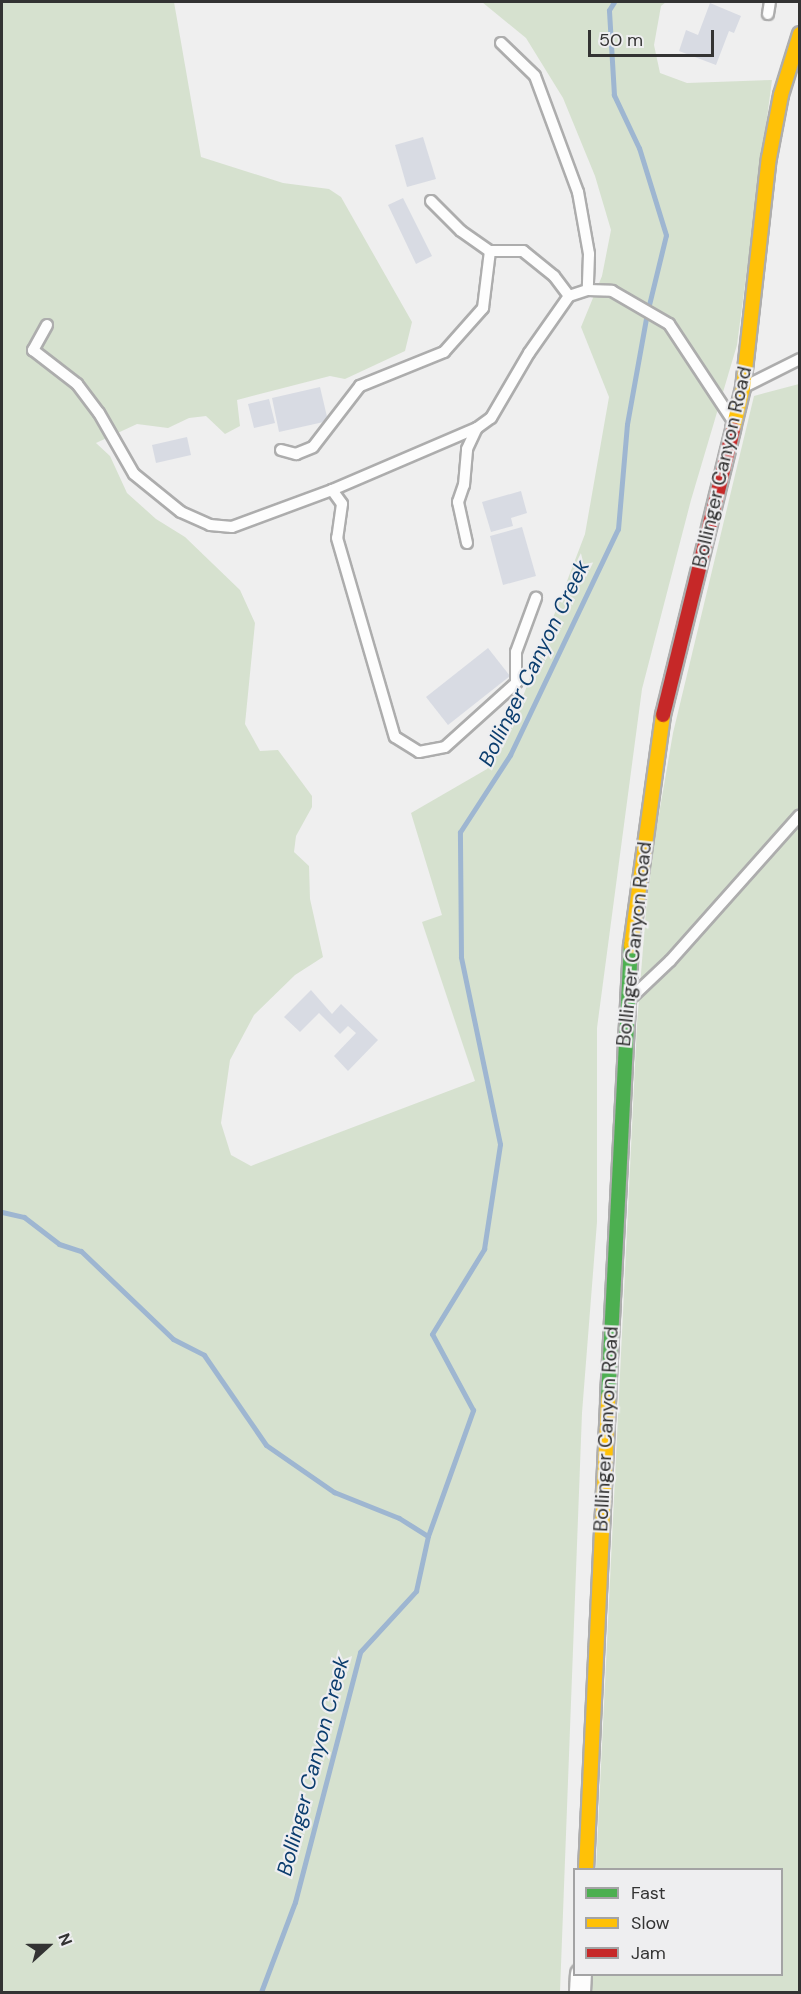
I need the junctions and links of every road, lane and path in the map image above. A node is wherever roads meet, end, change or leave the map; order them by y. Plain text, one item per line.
1 (771, 2) edge
2 (768, 14) dead end
3 (800, 34) edge
4 (501, 43) dead end
5 (431, 201) dead end
6 (490, 251) junction
7 (588, 290) junction
8 (569, 296) junction
9 (47, 325) dead end
10 (800, 359) edge
11 (743, 388) junction
12 (735, 424) junction
13 (477, 428) junction
14 (281, 450) dead end
15 (332, 490) junction
16 (467, 543) dead end
17 (536, 598) dead end
18 (800, 815) edge
19 (626, 1003) junction
20 (586, 1868) edge
21 (581, 1976) edge
22 (580, 1992) edge

1 - 2 lane
3 - 11 street, Bollinger Canyon Road
4 - 7 lane
5 - 6 lane
6 - 8 lane
6 - 14 lane
7 - 8 lane
7 - 12 lane
8 - 13 lane
9 - 15 lane
10 - 11 lane
11 - 12 street, Bollinger Canyon Road
12 - 19 street, Bollinger Canyon Road
13 - 15 lane
13 - 16 lane
15 - 17 lane
18 - 19 lane
19 - 20 street, Bollinger Canyon Road
21 - 22 street

